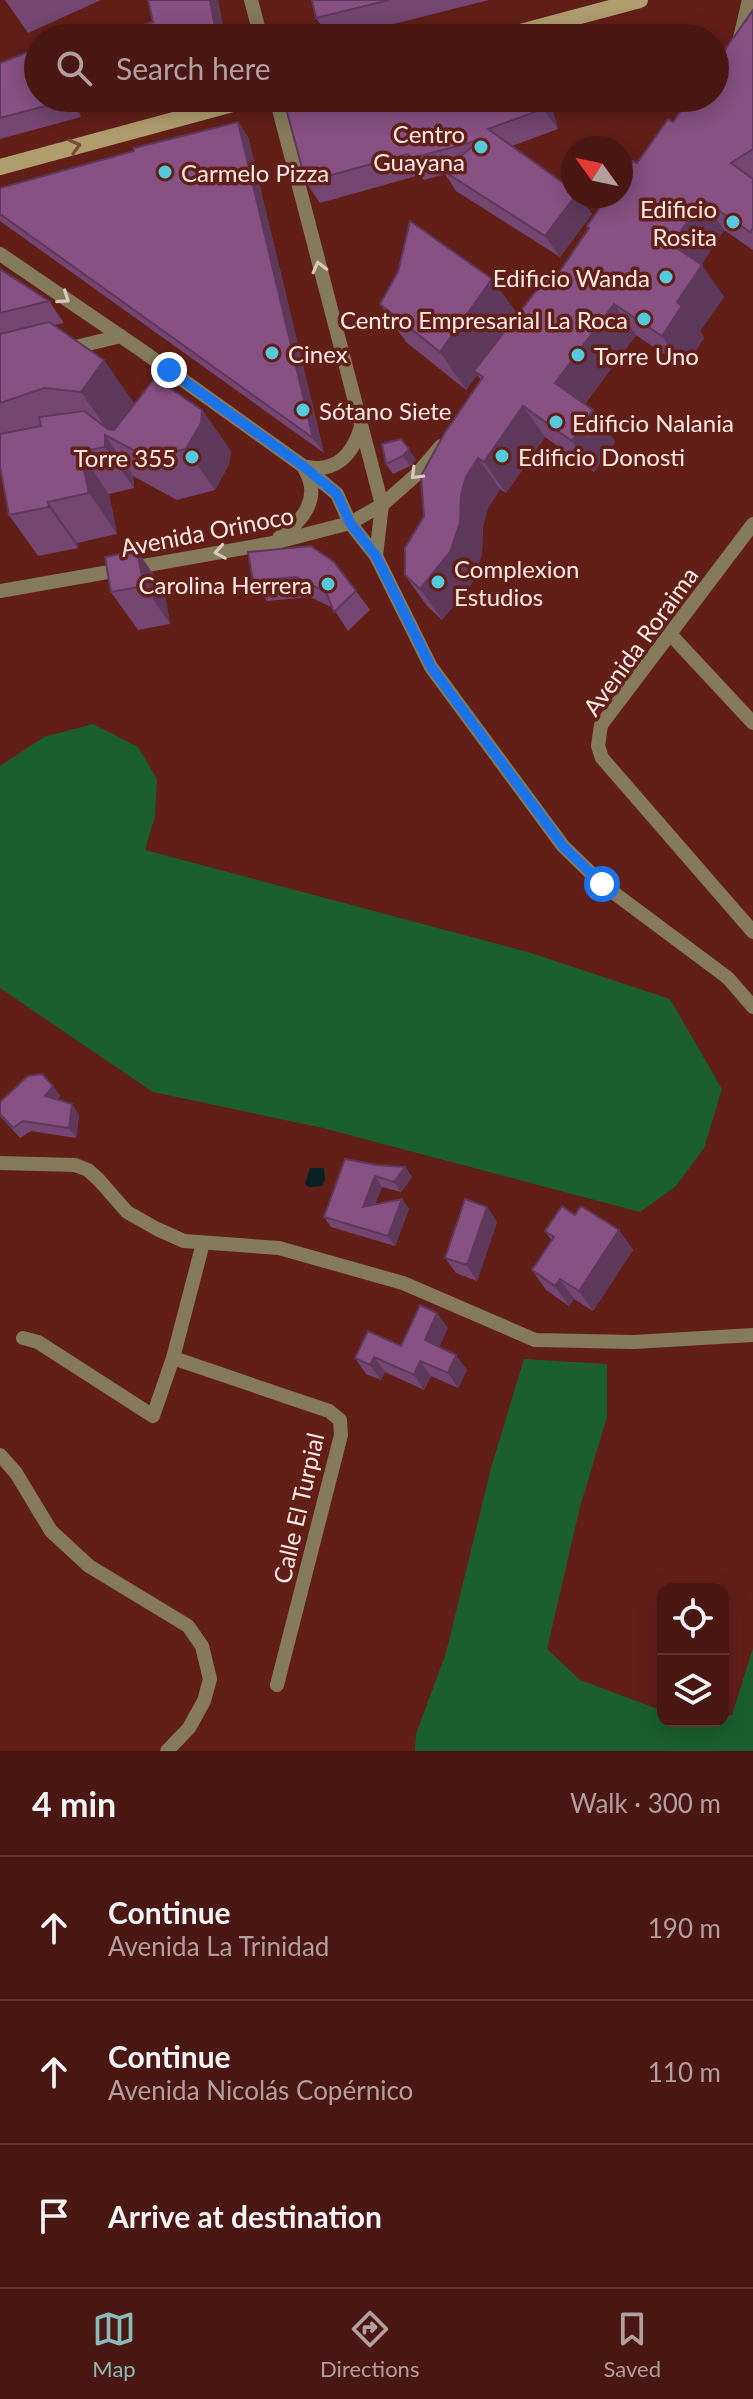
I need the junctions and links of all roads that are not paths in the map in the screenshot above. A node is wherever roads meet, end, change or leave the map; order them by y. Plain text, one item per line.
1 (251, 0) edge
2 (640, 0) edge
3 (749, 0) edge
4 (257, 24) edge
5 (550, 24) edge
6 (735, 48) edge
7 (203, 112) edge
8 (280, 112) edge
9 (0, 167) edge
10 (0, 254) edge
11 (121, 336) junction
12 (45, 354) edge
13 (361, 427) junction
14 (448, 438) edge
15 (303, 466) junction
16 (382, 505) junction
17 (350, 523) junction
18 (753, 524) edge
19 (273, 543) junction
20 (376, 556) junction
21 (0, 591) edge
22 (671, 635) junction
23 (753, 723) edge
24 (753, 932) edge
25 (753, 1007) edge
26 (0, 1163) edge
27 (203, 1243) junction
28 (753, 1335) edge
29 (23, 1338) dead end
30 (173, 1358) junction
31 (0, 1455) edge
32 (277, 1685) dead end
33 (167, 1751) edge

1 - 4 street
2 - 5 street
3 - 6 street
9 -> 7 street
13 -> 8 street
10 -> 11 street
11 - 12 street
11 - 15 street
13 - 15 street
13 - 16 street
14 -> 16 street, Avenida Orinoco
15 - 17 street
15 - 19 street
16 - 17 street, Avenida Orinoco
16 - 20 street
17 - 19 street, Avenida Orinoco
17 - 20 street
18 - 22 street, Avenida Roraima
19 -> 21 street, Avenida Orinoco
20 - 25 street
22 - 23 street
22 - 24 street, Avenida Roraima
26 - 27 street
27 - 28 street
27 - 30 street
29 - 30 street
30 - 32 street, Calle El Turpial
31 - 33 street

